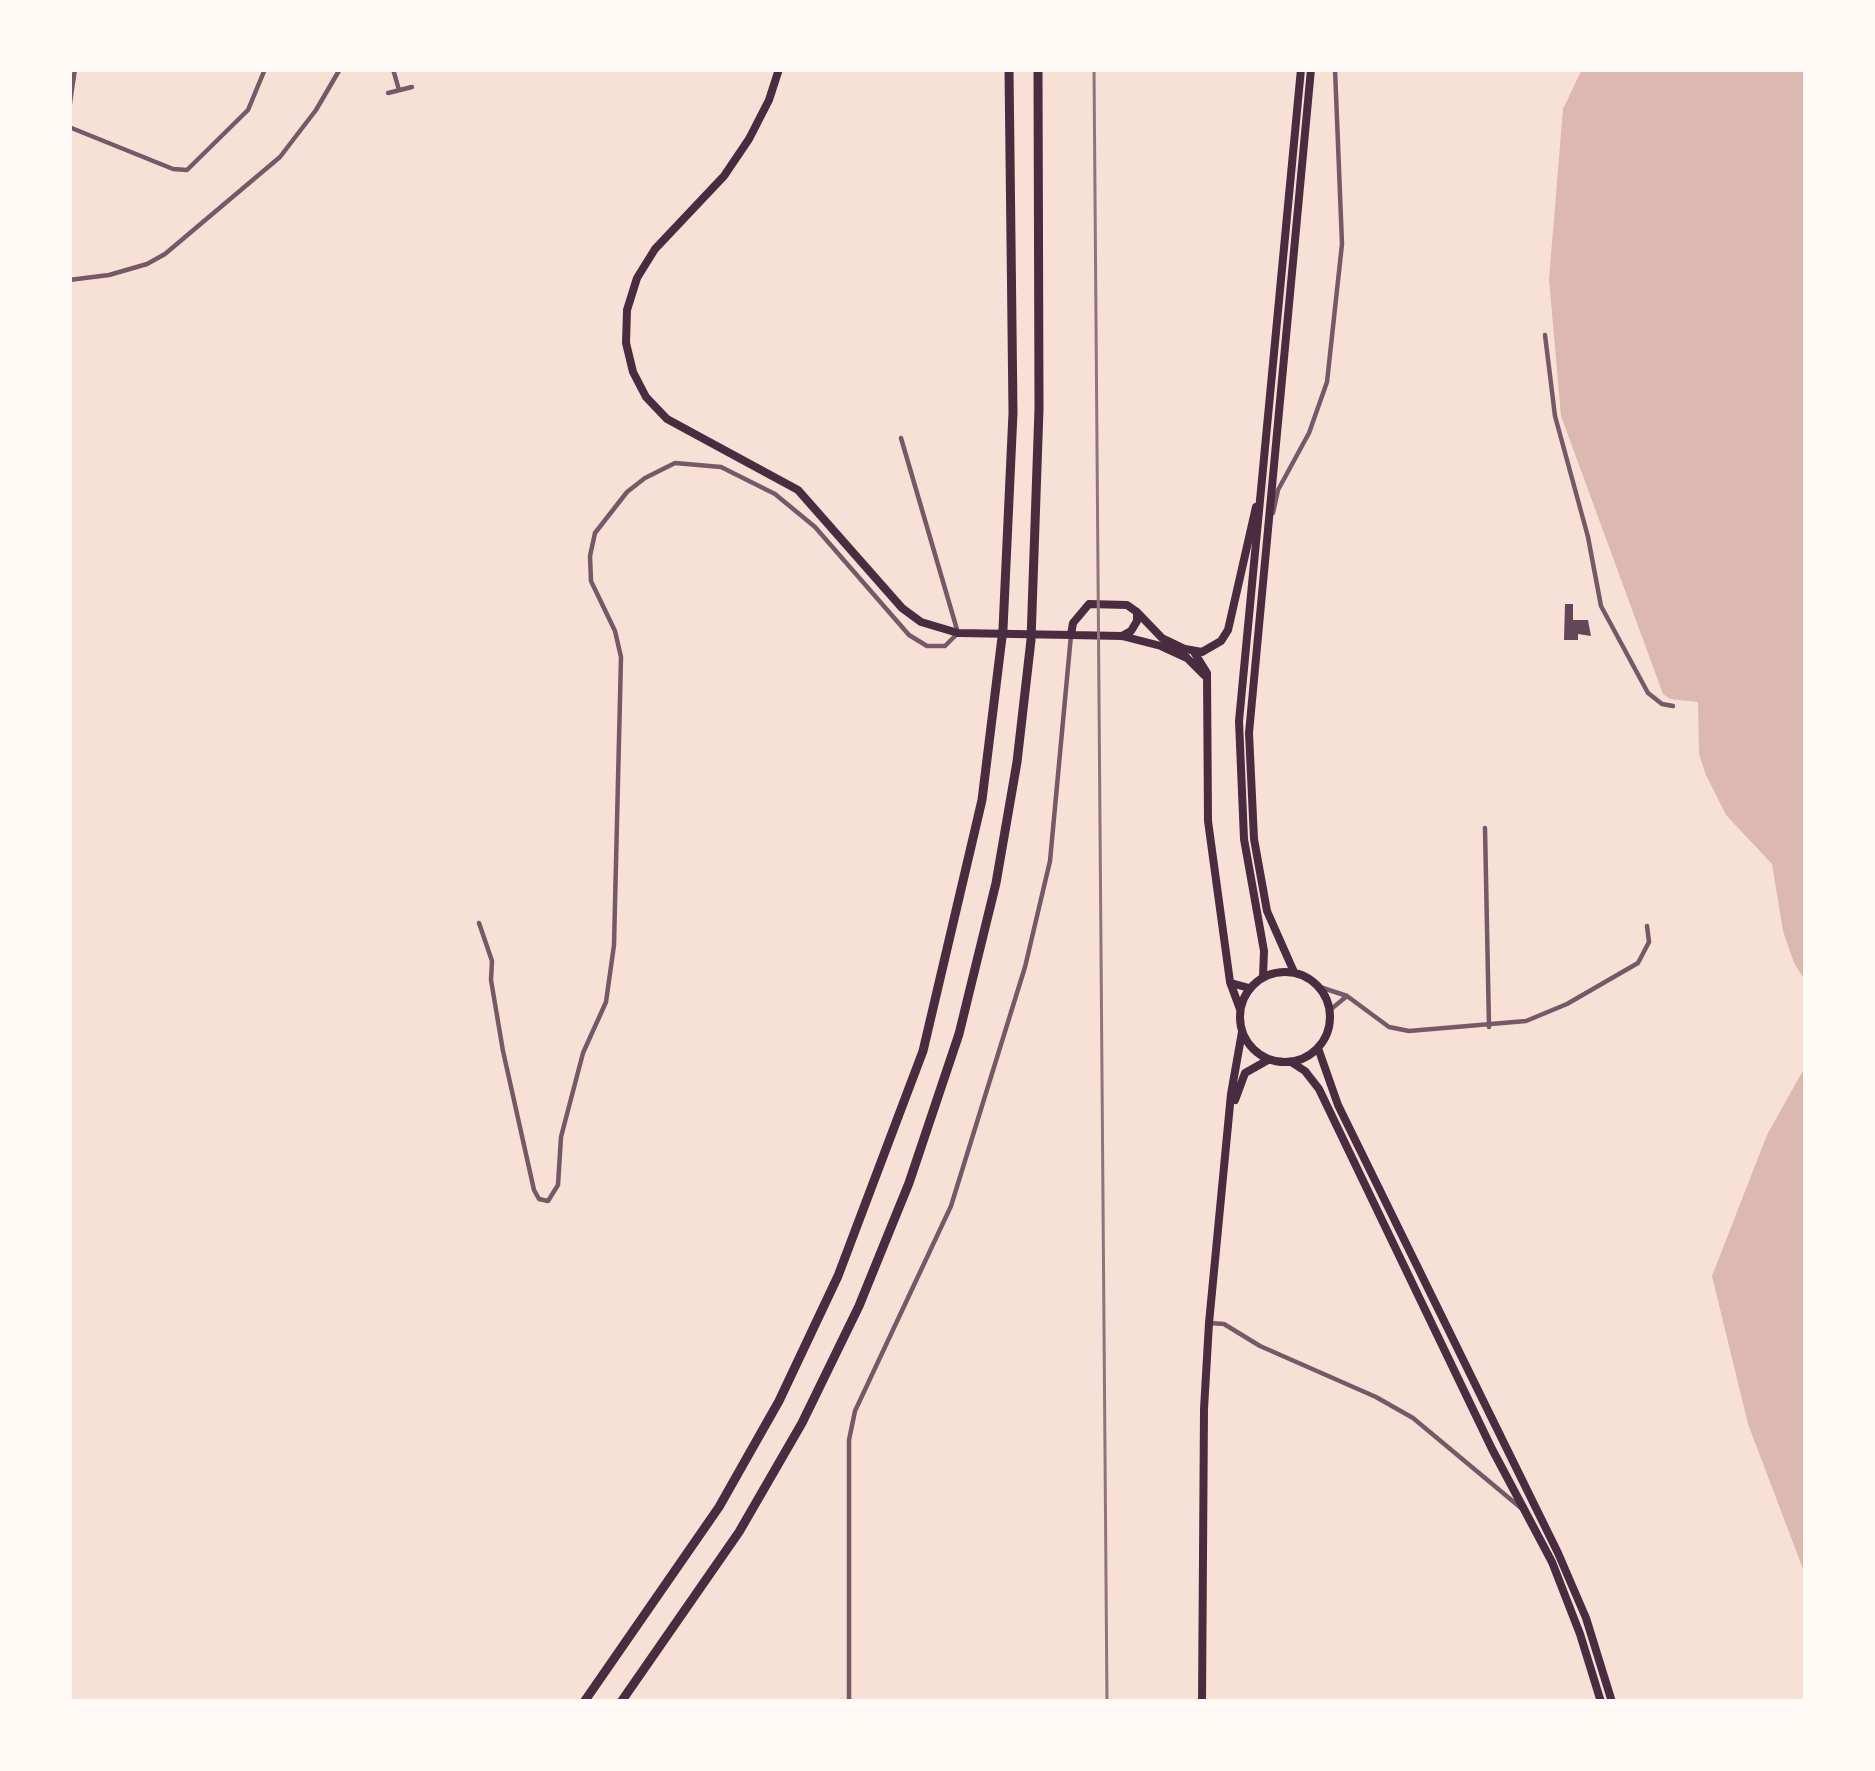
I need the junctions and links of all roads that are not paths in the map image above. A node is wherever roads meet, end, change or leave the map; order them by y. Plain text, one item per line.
1 (75, 69) edge
2 (265, 69) edge
3 (340, 69) edge
4 (393, 69) edge
5 (779, 69) edge
6 (1009, 69) edge
7 (1038, 69) edge
8 (1301, 69) edge
9 (1311, 69) edge
10 (1335, 69) edge
11 (412, 87) dead end
12 (399, 90) junction
13 (388, 93) dead end
14 (69, 110) edge
15 (69, 127) edge
16 (69, 280) edge
17 (1545, 335) dead end
18 (901, 438) dead end
19 (1264, 476) junction
20 (1269, 530) junction
21 (1137, 612) junction
22 (958, 633) junction
23 (1071, 635) junction
24 (1122, 636) junction
25 (1194, 652) junction
26 (1207, 682) junction
27 (1673, 706) dead end
28 (1485, 828) dead end
29 (478, 923) dead end
30 (1647, 926) dead end
31 (1294, 972) junction
32 (1263, 977) junction
33 (1230, 982) junction
34 (1250, 988) junction
35 (1320, 988) junction
36 (1347, 996) junction
37 (1240, 1009) junction
38 (1330, 1010) junction
39 (1489, 1028) junction
40 (1242, 1032) junction
41 (1318, 1048) junction
42 (1268, 1060) junction
43 (1291, 1062) junction
44 (1229, 1124) junction
45 (1209, 1323) junction
46 (1526, 1512) junction
47 (584, 1702) edge
48 (621, 1702) edge
49 (850, 1702) edge
50 (1202, 1702) edge
51 (1600, 1702) edge
52 (1612, 1702) edge

1 - 14 street
2 - 15 street
3 - 16 street
4 - 12 street
5 - 22 main road
6 - 47 highway
7 - 48 highway
8 - 19 main road
9 - 20 main road
10 - 20 street
11 - 12 street
12 - 13 street
17 - 27 street
18 - 22 street
19 - 25 main road
19 - 32 main road
20 - 31 main road
21 - 23 main road
21 - 24 main road
21 - 25 main road
22 - 23 main road
22 - 29 street
23 - 24 main road
23 - 49 street
24 - 26 main road
25 - 26 main road
26 - 33 main road
28 - 39 street
30 - 39 street
31 - 32 main road
31 - 35 main road
32 - 34 main road
33 - 34 main road
33 - 37 main road
34 - 37 main road
35 - 36 street
35 - 38 main road
36 - 38 street
36 - 39 street
37 - 40 main road
38 - 41 main road
40 - 42 main road
40 - 44 main road
41 - 43 main road
41 - 52 main road
42 - 43 main road
42 - 44 main road
43 - 46 main road
44 - 45 main road
45 - 46 street
45 - 50 main road
46 - 51 main road

